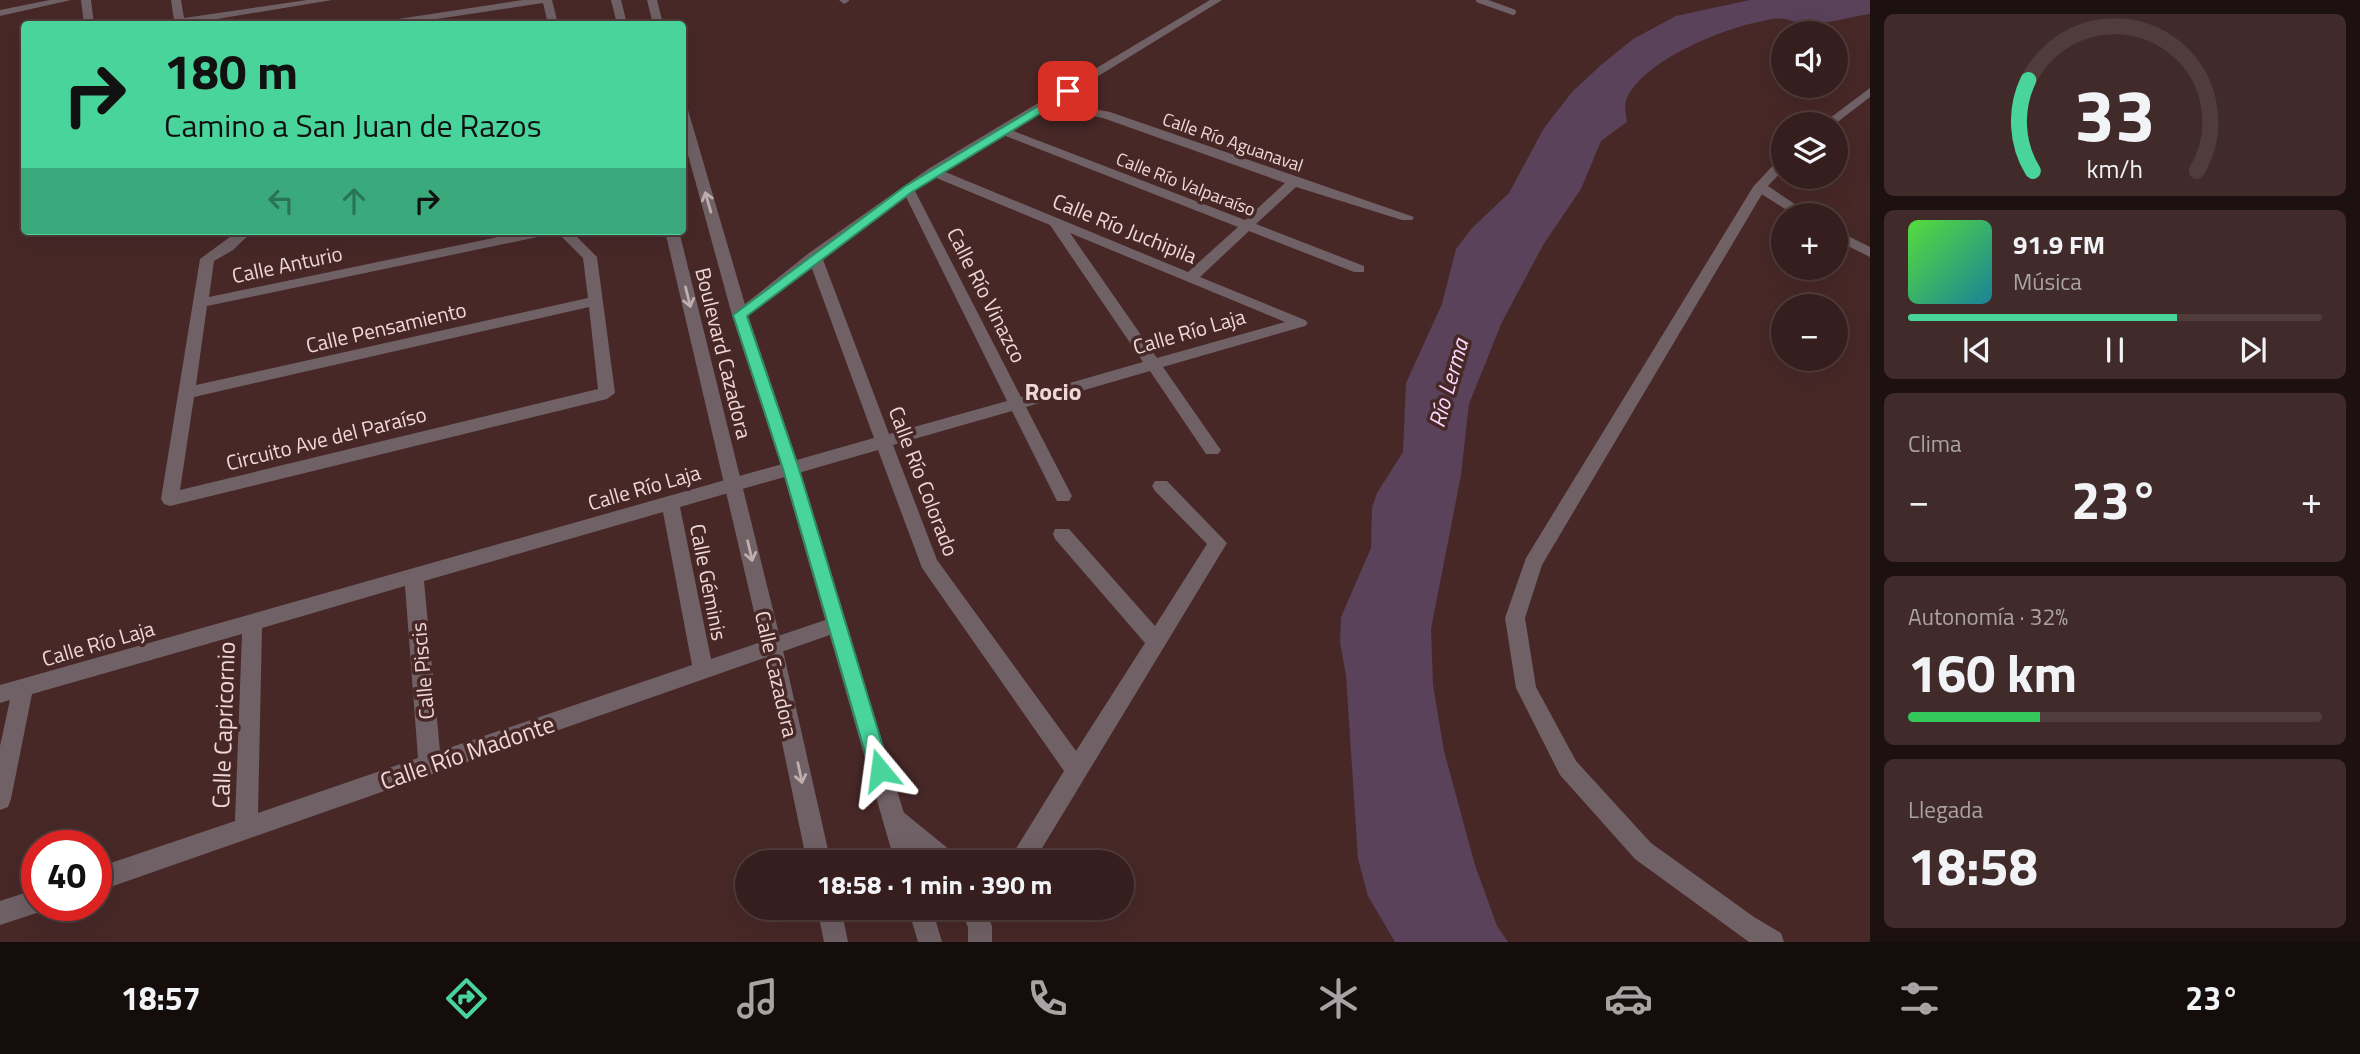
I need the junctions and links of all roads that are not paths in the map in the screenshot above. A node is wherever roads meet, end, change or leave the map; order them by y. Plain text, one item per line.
1 (66, 0) edge
2 (86, 0) edge
3 (176, 0) edge
4 (327, 0) edge
5 (545, 0) edge
6 (616, 0) edge
7 (652, 0) edge
8 (1217, 0) edge
9 (1479, 0) edge
10 (272, 4) edge
11 (1513, 12) dead end
12 (0, 13) edge
13 (89, 21) edge
14 (174, 21) edge
15 (189, 21) edge
16 (405, 21) edge
17 (552, 21) edge
18 (621, 21) edge
19 (658, 21) edge
20 (1870, 91) edge
21 (1046, 104) junction
22 (1843, 112) edge
23 (1001, 131) junction
24 (686, 135) edge
25 (933, 172) junction
26 (1771, 176) edge
27 (1294, 182) junction
28 (1760, 187) junction
29 (908, 189) junction
30 (1785, 203) edge
31 (1407, 217) dead end
32 (1055, 222) junction
33 (1246, 226) junction
34 (242, 235) edge
35 (528, 235) edge
36 (568, 235) edge
37 (673, 235) edge
38 (1848, 241) edge
39 (1870, 253) edge
40 (814, 256) junction
41 (1359, 269) dead end
42 (1190, 278) junction
43 (595, 301) junction
44 (200, 303) junction
45 (740, 315) junction
46 (1300, 323) joint
47 (1154, 365) junction
48 (186, 393) junction
49 (1016, 404) junction
50 (884, 442) junction
51 (1212, 450) dead end
52 (791, 469) junction
53 (734, 485) junction
54 (1161, 486) dead end
55 (1063, 496) dead end
56 (670, 503) junction
57 (1062, 534) dead end
58 (414, 576) junction
59 (252, 623) junction
60 (837, 624) junction
61 (1157, 642) junction
62 (772, 646) junction
63 (703, 670) junction
64 (23, 688) junction
65 (0, 694) edge
66 (430, 765) junction
67 (1077, 771) junction
68 (0, 799) edge
69 (894, 819) junction
70 (246, 828) junction
71 (816, 850) edge
72 (903, 850) edge
73 (932, 850) edge
74 (1027, 850) edge
75 (112, 874) edge
76 (21, 907) edge
77 (0, 914) edge
78 (831, 920) edge
79 (924, 920) edge
80 (836, 942) edge
81 (930, 942) edge
82 (1772, 942) edge

1 - 12 street
2 - 13 street
3 - 14 street
4 - 10 street
5 - 16 street
5 - 17 street
6 - 18 street
7 - 19 street
8 - 21 street
9 - 11 lane
10 - 15 street
20 - 22 street
21 - 23 street
21 - 27 street, Calle Río Aguanaval
23 - 25 street
23 - 33 street, Calle Río Valparaíso
45 -> 24 street, Boulevard Cazadora
25 - 29 street
25 - 32 street, Calle Río Juchipila
26 - 28 street
27 - 31 street, Calle Río Aguanaval
27 - 33 street
28 - 30 street
28 - 82 street
29 - 40 street
29 - 49 street, Calle Río Vinazco
32 - 42 street, Calle Río Juchipila
32 - 47 street
33 - 41 street, Calle Río Valparaíso
33 - 42 street
34 - 44 street, Circuito Ave del Paraíso
35 - 44 street, Calle Anturio
36 - 43 street, Circuito Ave del Paraíso
37 -> 53 street, Boulevard Cazadora
38 - 39 street
40 - 45 street
40 - 50 street, Calle Río Colorado
42 - 46 street, Calle Río Juchipila
43 - 48 street, Calle Pensamiento
43 - 48 street, Circuito Ave del Paraíso
44 - 48 street, Circuito Ave del Paraíso
45 - 52 street
46 - 47 street, Calle Río Laja
47 - 49 street, Calle Río Laja
47 - 51 street
49 - 50 street, Calle Río Laja
49 - 55 street, Calle Río Vinazco
50 - 52 street, Calle Río Laja
50 - 67 street, Calle Río Colorado
52 - 53 street, Calle Río Laja
52 - 60 street
53 - 56 street, Calle Río Laja
53 -> 62 street, Calle Cazadora
54 - 61 street
56 - 58 street, Calle Río Laja
56 - 63 street, Calle Géminis
57 - 61 street
58 - 59 street, Calle Río Laja
58 - 66 street, Calle Piscis
59 - 64 street, Calle Río Laja
59 - 70 street, Calle Capricornio
60 - 62 street, Calle Río Madonte
60 - 69 street
61 - 67 street
62 - 63 street, Calle Río Madonte
62 -> 71 street, Calle Cazadora
63 - 66 street, Calle Río Madonte
64 - 65 street, Calle Río Laja
64 - 68 street
66 - 70 street, Calle Río Madonte
67 - 74 street
69 - 72 street
69 - 73 street
70 - 75 street, Calle Río Madonte
76 - 77 street
78 - 80 street
79 - 81 street

